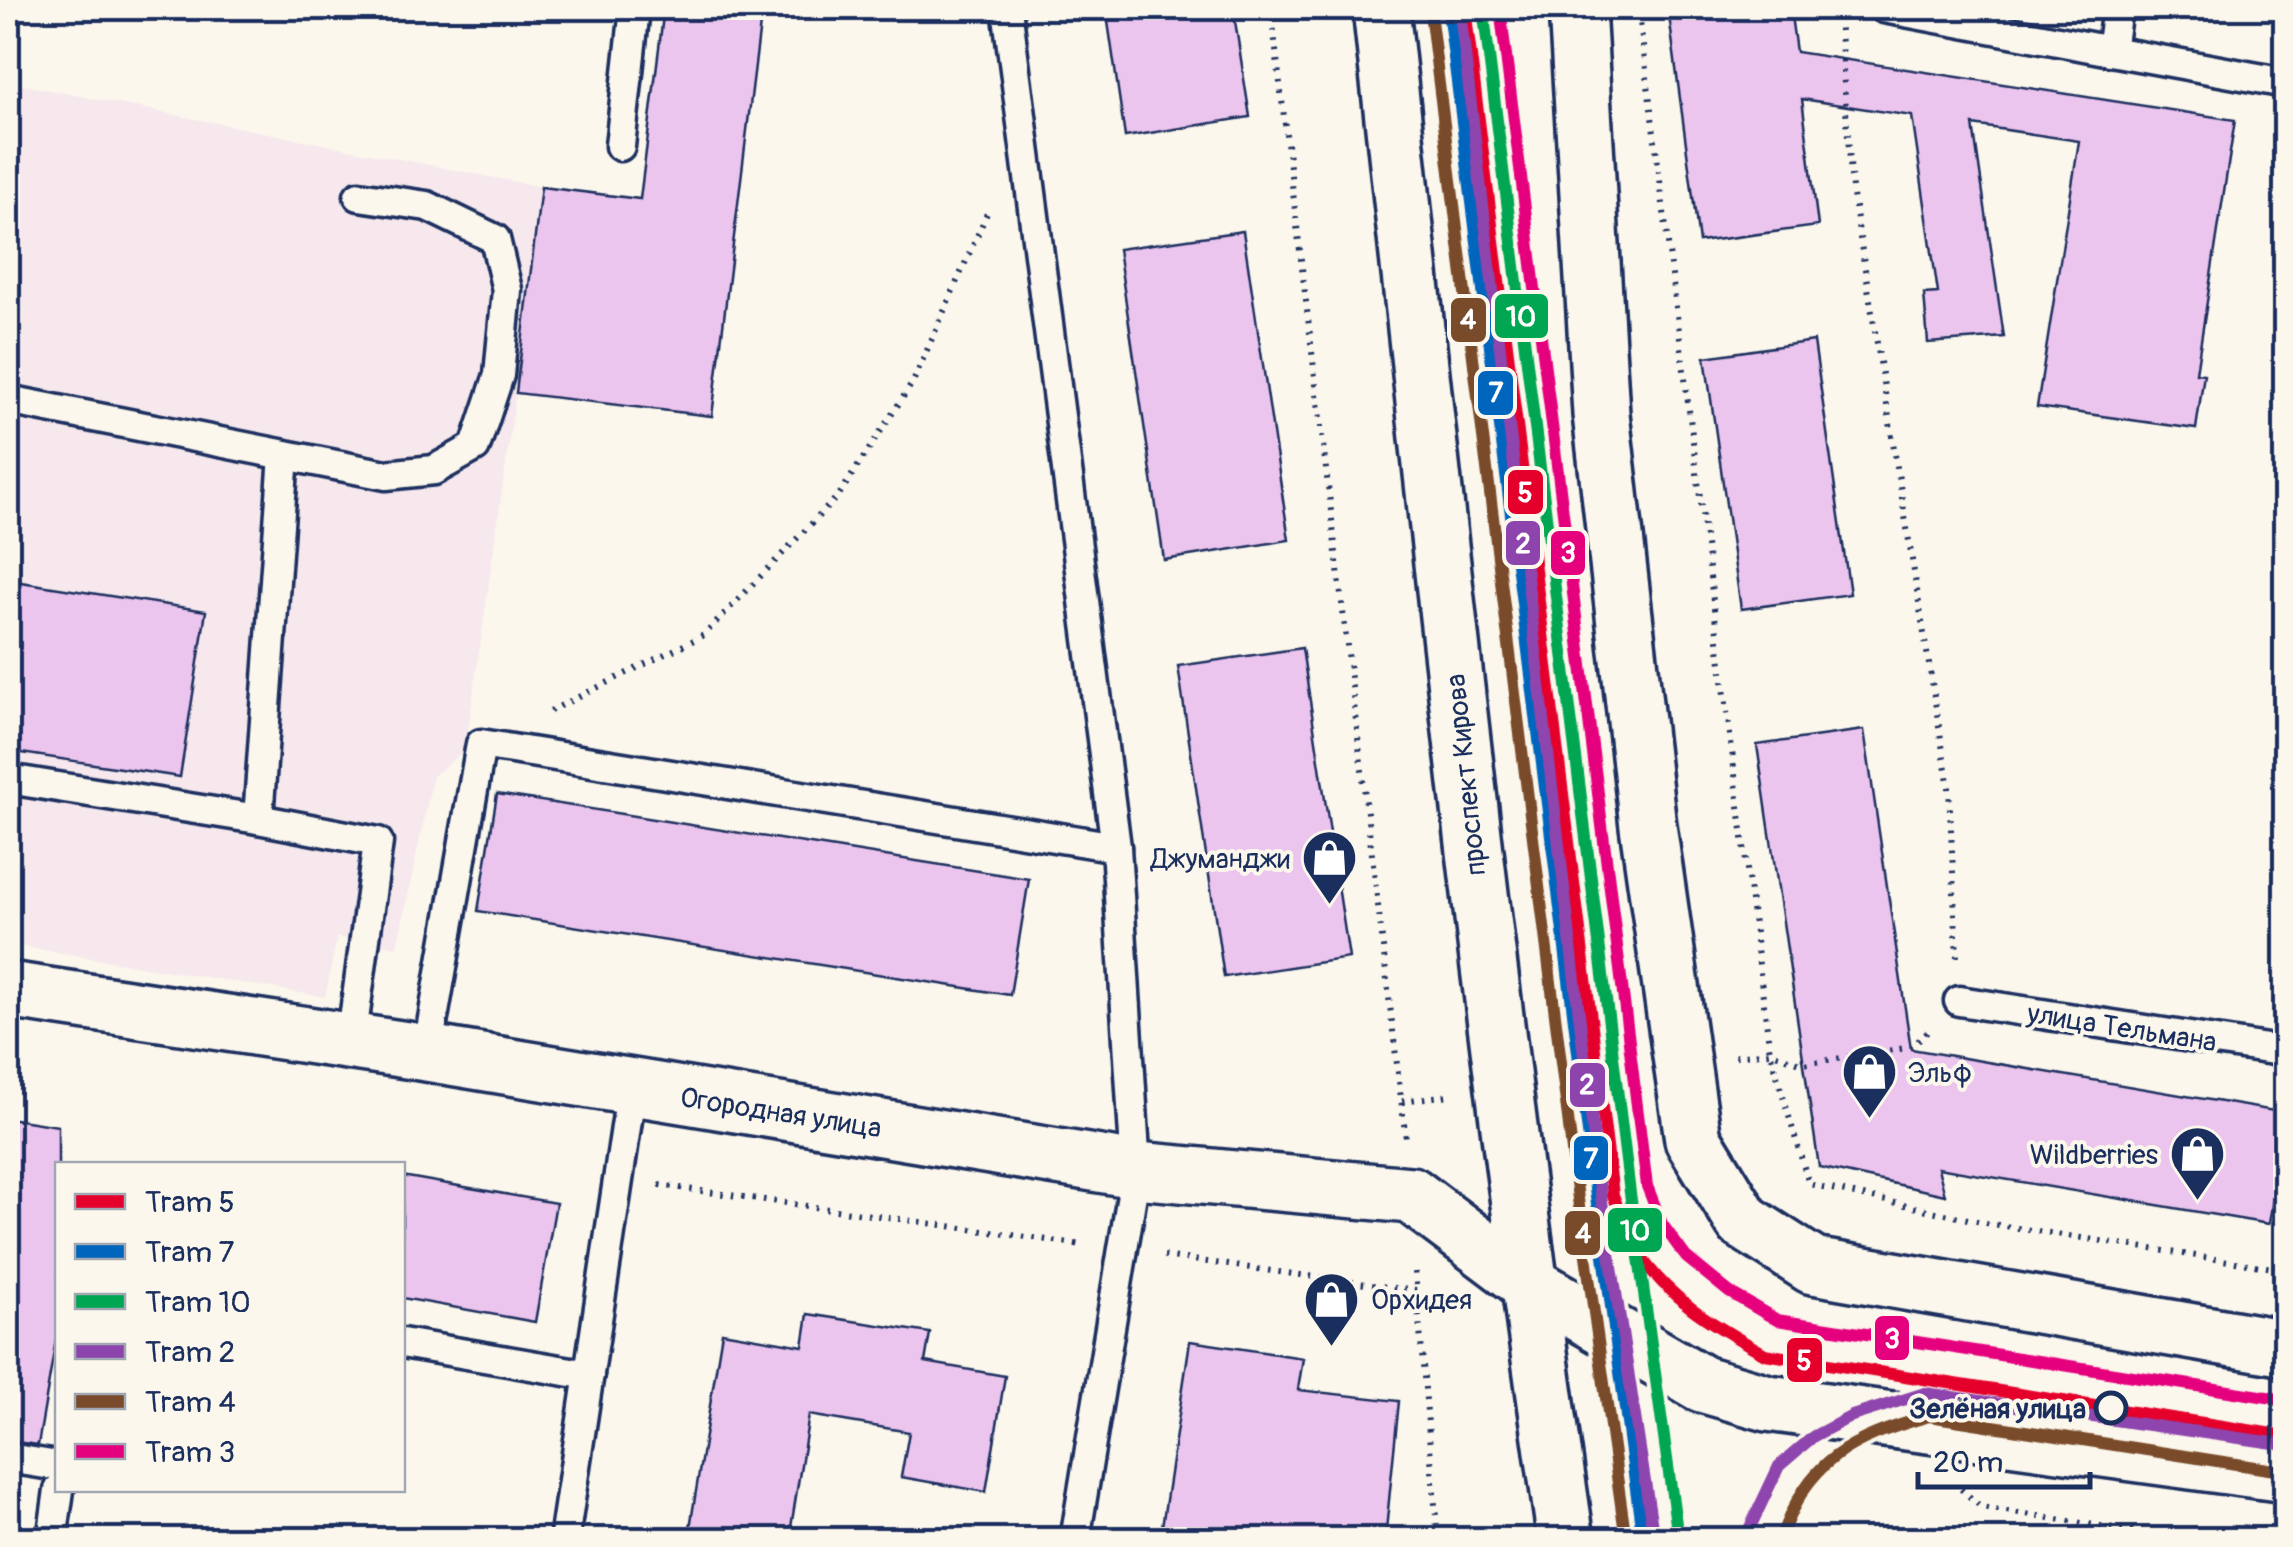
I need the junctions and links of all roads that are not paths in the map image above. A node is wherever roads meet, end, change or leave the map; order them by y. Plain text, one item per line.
1 (635, 8) edge
2 (1007, 8) edge
3 (1381, 8) edge
4 (1577, 8) edge
5 (1884, 8) edge
6 (2117, 8) edge
7 (2111, 51) junction
8 (2280, 82) dead end
9 (620, 146) dead end
10 (359, 196) dead end
11 (8, 400) edge
12 (284, 455) junction
13 (8, 779) edge
14 (258, 819) junction
15 (1116, 848) junction
16 (8, 990) edge
17 (1959, 1001) road end
18 (351, 1042) junction
19 (2286, 1052) edge
20 (427, 1053) junction
21 (632, 1087) junction
22 (1136, 1170) junction
23 (1528, 1284) junction
24 (405, 1344) edge
25 (2286, 1348) edge
26 (588, 1375) junction
27 (8, 1458) edge
28 (55, 1466) edge
29 (2286, 1474) edge
30 (59, 1492) edge
31 (52, 1540) edge
32 (564, 1540) edge
33 (1074, 1540) edge
34 (1566, 1540) edge

1 - 9 lane
2 - 15 lane
3 - 23 street, проспект Кирова
4 - 25 street
5 - 7 lane
6 - 7 lane
7 - 8 lane
10 - 12 lane
11 - 12 lane
12 - 14 lane
13 - 14 lane
14 - 18 lane
15 - 20 lane
15 - 22 lane
16 - 18 street, Огородная улица
17 - 19 lane, улица Тельмана
18 - 20 street, Огородная улица
20 - 21 street, Огородная улица
21 - 22 street, Огородная улица
21 - 26 lane
22 - 23 street, Огородная улица
22 - 33 lane
23 - 29 street
23 - 34 street, проспект Кирова
24 - 26 lane
26 - 32 lane
27 - 28 lane
30 - 31 lane

